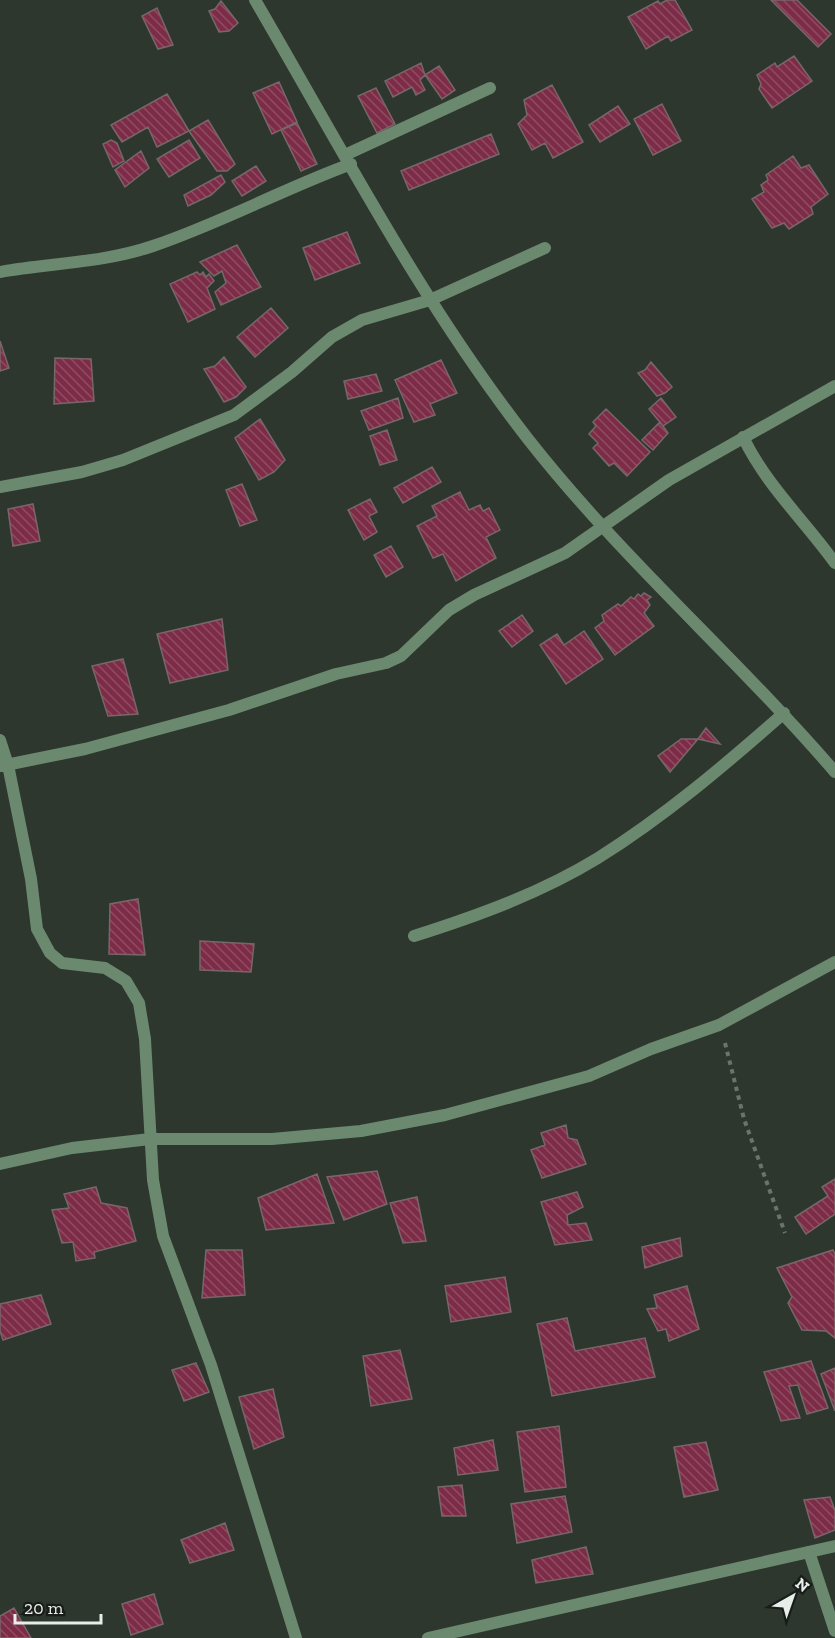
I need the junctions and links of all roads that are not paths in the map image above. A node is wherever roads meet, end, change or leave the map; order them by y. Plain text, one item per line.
1 (255, 0) edge
2 (490, 88) dead end
3 (348, 159) junction
4 (545, 248) dead end
5 (0, 273) edge
6 (430, 300) junction
7 (835, 386) edge
8 (742, 437) junction
9 (0, 487) edge
10 (600, 527) junction
11 (835, 563) edge
12 (784, 713) junction
13 (0, 740) edge
14 (4, 766) edge
15 (835, 772) edge
16 (414, 936) dead end
17 (835, 962) edge
18 (150, 1139) junction
19 (0, 1164) edge
20 (835, 1546) edge
21 (809, 1552) junction
22 (835, 1631) edge
23 (296, 1638) edge
24 (428, 1638) edge

1 - 3 street
2 - 3 street
3 - 5 street
3 - 6 street
4 - 6 street
6 - 9 street
6 - 10 street
7 - 8 street
8 - 10 street
8 - 11 street
10 - 12 street
10 - 14 street
12 - 15 street
12 - 16 street
13 - 14 street
14 - 18 street
17 - 18 street
18 - 19 street
18 - 23 street
20 - 21 street
21 - 22 street
21 - 24 street

